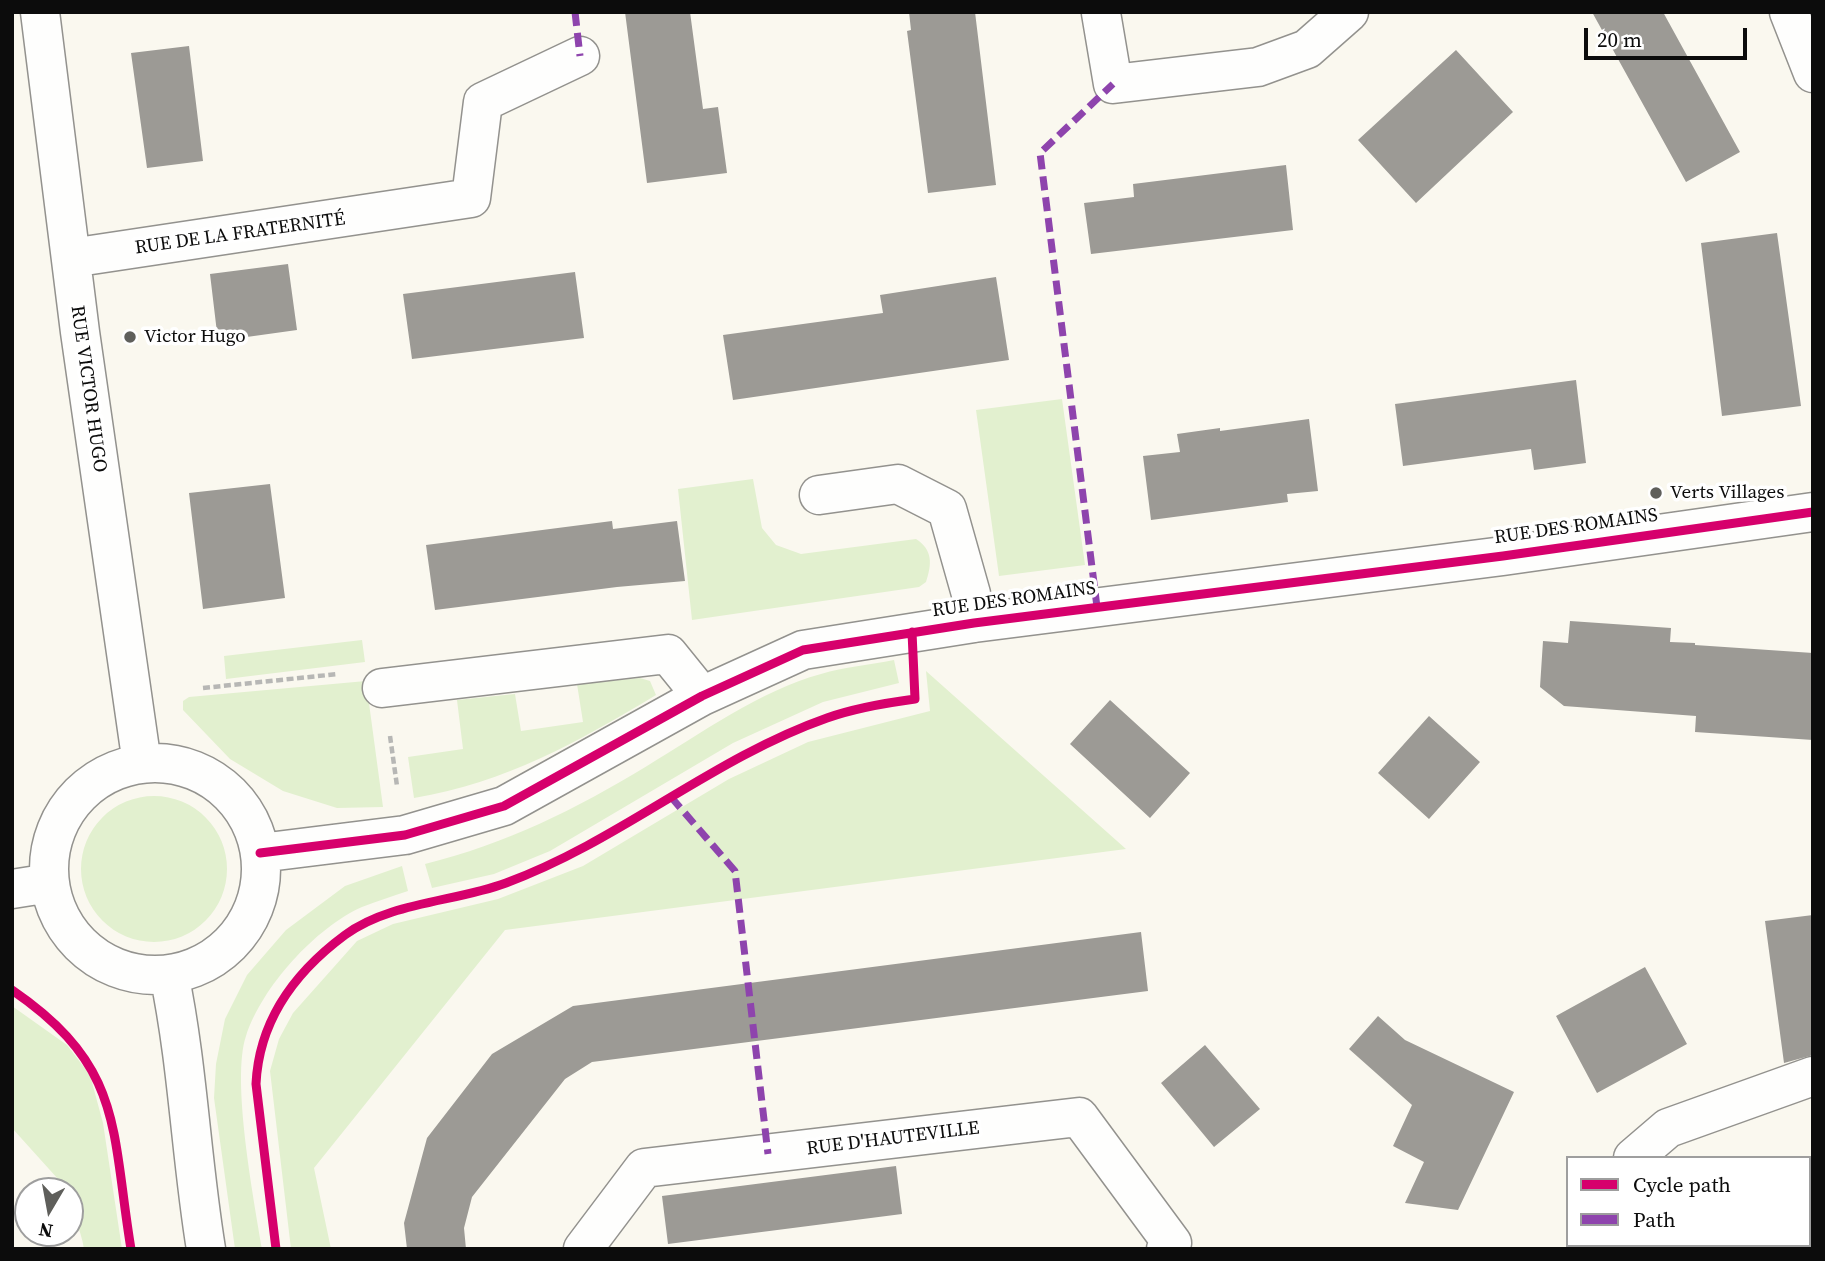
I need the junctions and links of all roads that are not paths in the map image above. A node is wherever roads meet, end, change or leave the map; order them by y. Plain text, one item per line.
1 (40, 12) edge
2 (1349, 12) edge
3 (1789, 12) edge
4 (1101, 13) edge
5 (580, 56) dead end
6 (1812, 70) edge
7 (71, 258) junction
8 (819, 495) dead end
9 (1813, 512) edge
10 (975, 623) junction
11 (382, 688) road end
12 (702, 696) junction
13 (142, 764) junction
14 (260, 853) junction
15 (50, 883) junction
16 (12, 889) edge
17 (169, 974) junction
18 (1813, 1076) edge
19 (1635, 1156) edge
20 (206, 1249) edge
21 (583, 1249) edge
22 (1166, 1249) edge

1 - 7 street, RUE VICTOR HUGO
2 - 4 street
3 - 6 street
5 - 7 street, RUE DE LA FRATERNITÉ
7 - 13 street, RUE VICTOR HUGO
8 - 10 street
9 - 10 street, RUE DES ROMAINS
10 - 12 street, RUE DES ROMAINS
11 - 12 street
12 - 14 street, RUE DES ROMAINS
13 - 14 street
13 - 15 street
14 - 17 street
15 - 16 street
15 - 17 street
17 - 20 street
18 - 19 street
21 - 22 street, RUE D'HAUTEVILLE

